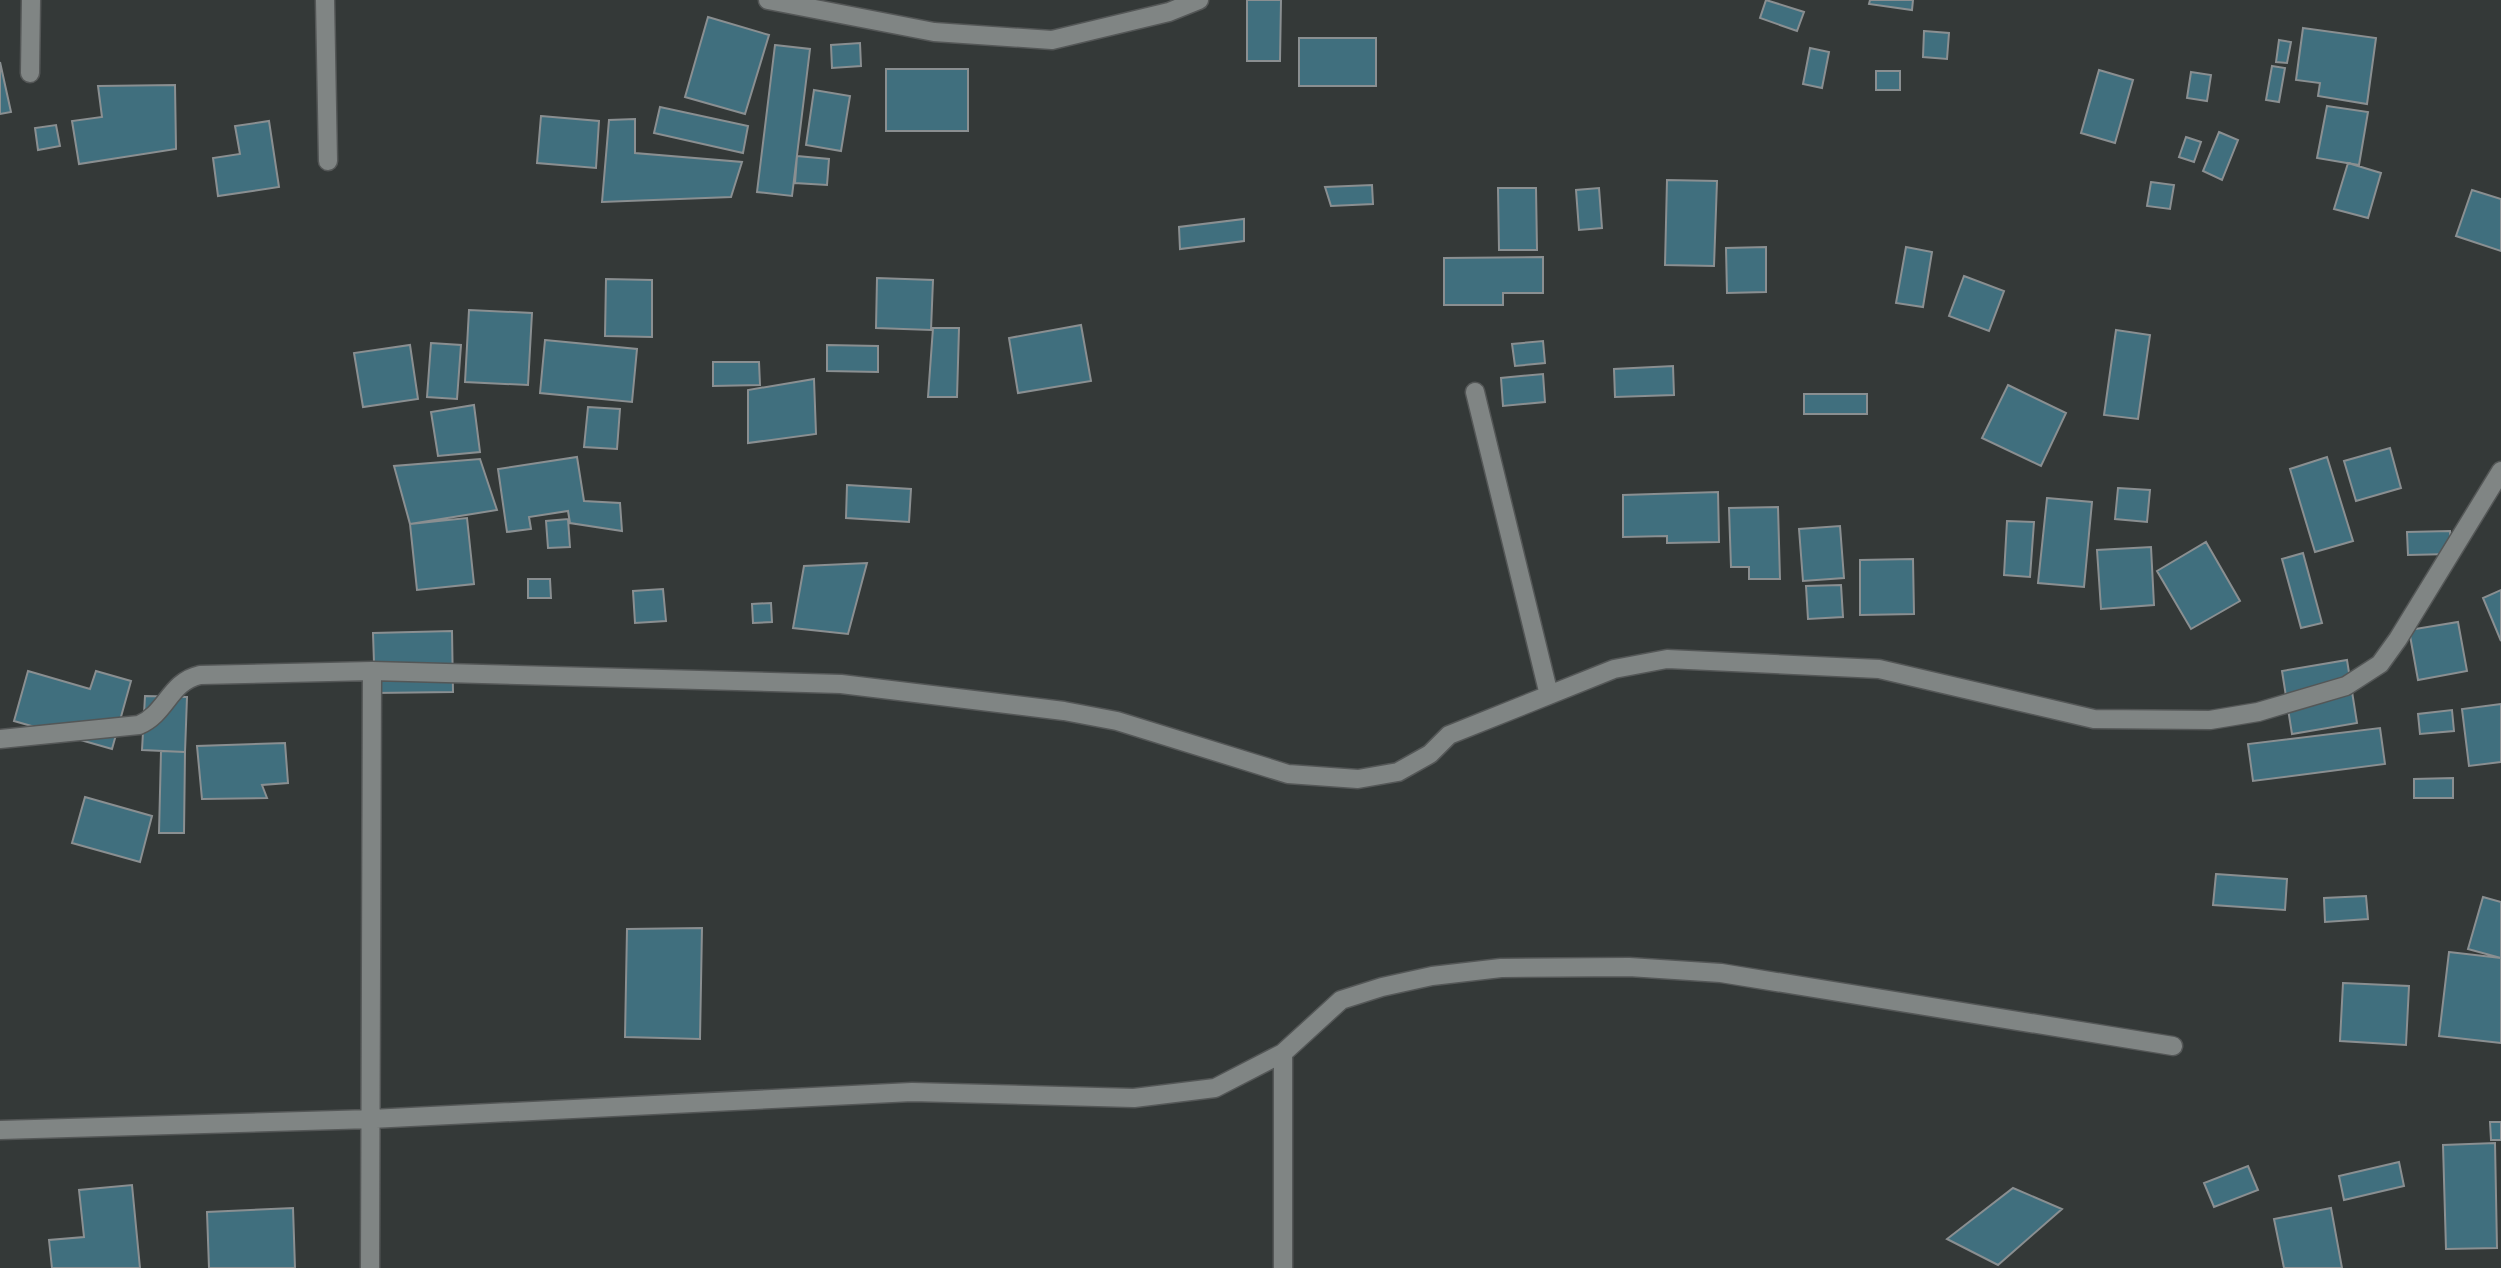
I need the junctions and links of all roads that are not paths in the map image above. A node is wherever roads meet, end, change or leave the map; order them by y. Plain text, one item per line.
1 (31, 0) edge
2 (325, 0) edge
3 (768, 0) edge
4 (1199, 0) edge
5 (30, 73) dead end
6 (328, 161) dead end
7 (1475, 391) dead end
8 (2501, 471) edge
9 (372, 671) junction
10 (1549, 695) junction
11 (0, 739) edge
12 (2173, 1046) dead end
13 (1283, 1053) junction
14 (371, 1119) junction
15 (0, 1130) edge
16 (370, 1268) edge
17 (1283, 1268) edge

1 - 5 street
2 - 6 street
3 - 4 street
7 - 10 street
8 - 10 street
9 - 10 street
9 - 11 street
9 - 14 street
12 - 13 street
13 - 14 street
13 - 17 street
14 - 15 street
14 - 16 street

